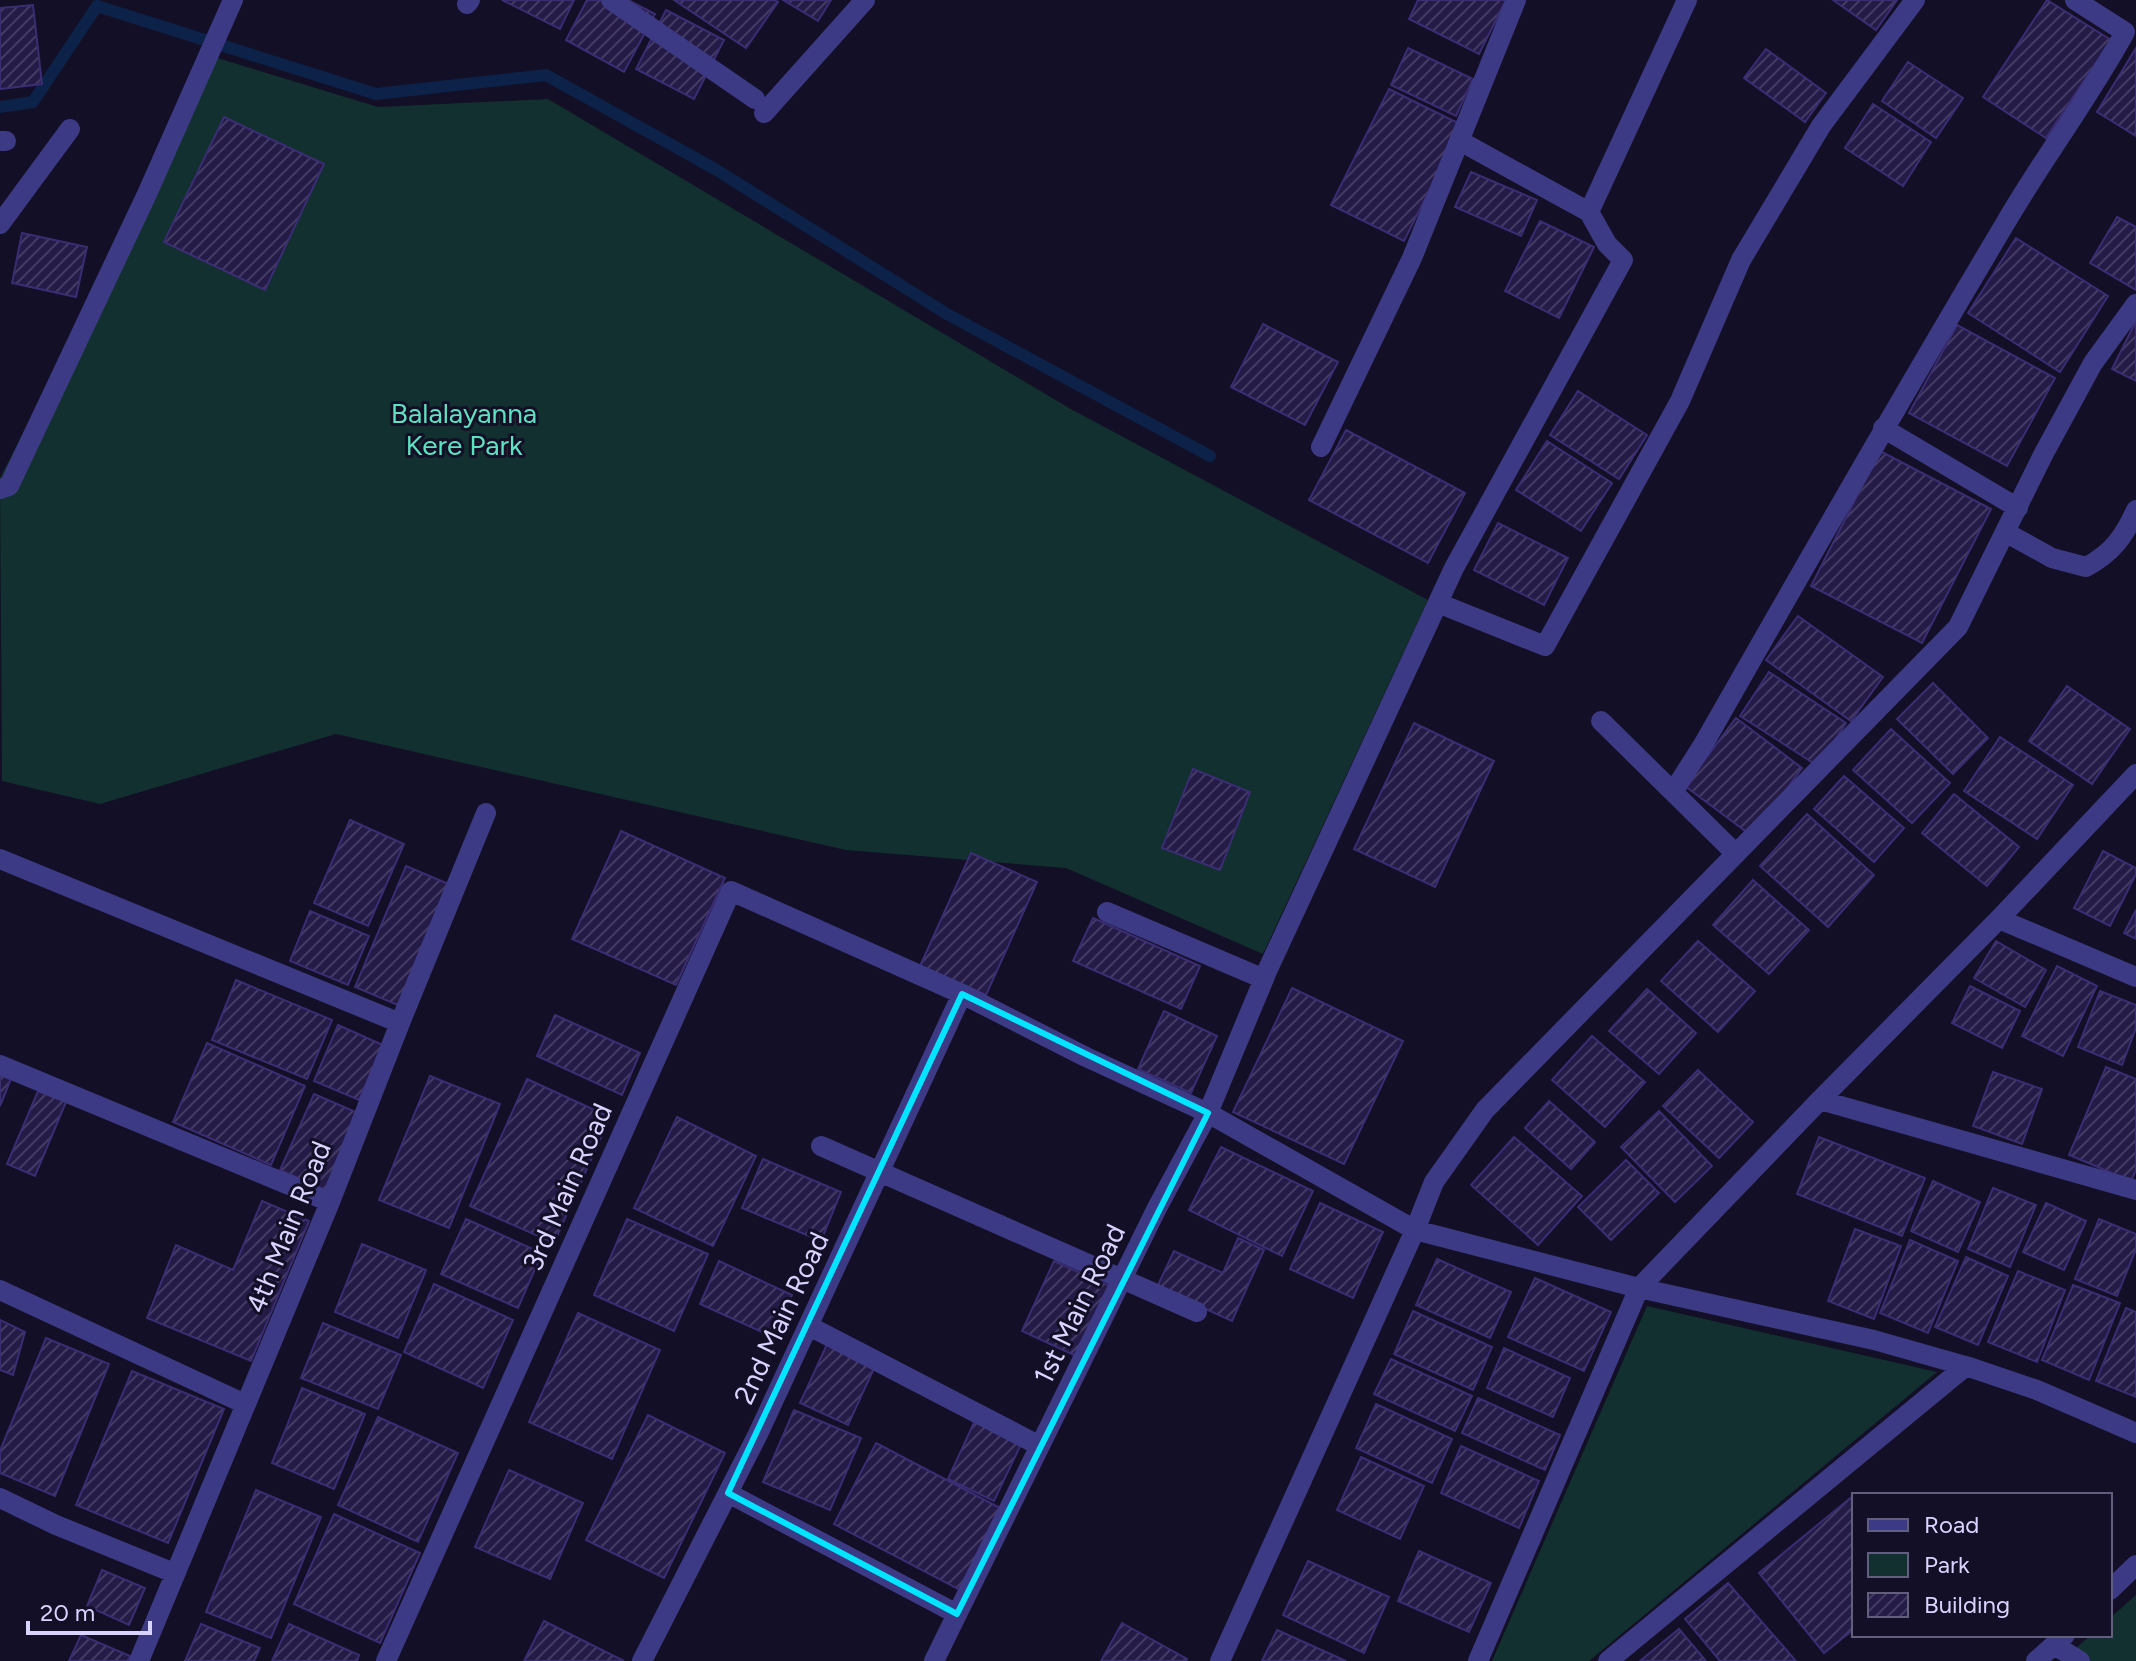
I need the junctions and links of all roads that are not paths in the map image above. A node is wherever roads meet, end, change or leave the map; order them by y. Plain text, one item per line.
1 (233, 0) edge
2 (611, 0) edge
3 (865, 0) edge
4 (1516, 0) edge
5 (1687, 0) edge
6 (1915, 0) edge
7 (2075, 0) edge
8 (2131, 35) edge
9 (70, 129) dead end
10 (1460, 141) junction
11 (1589, 212) junction
12 (0, 224) edge
13 (2136, 304) edge
14 (1883, 428) junction
15 (1321, 447) dead end
16 (0, 489) edge
17 (2018, 508) junction
18 (2136, 510) edge
19 (2005, 532) junction
20 (1438, 603) junction
21 (1601, 721) dead end
22 (2136, 774) edge
23 (1673, 792) junction
24 (486, 813) dead end
25 (1736, 854) junction
26 (0, 859) edge
27 (1107, 912) dead end
28 (1999, 919) junction
29 (1266, 974) junction
30 (2136, 977) edge
31 (962, 994) junction
32 (400, 1023) junction
33 (0, 1065) edge
34 (1820, 1100) junction
35 (1208, 1113) junction
36 (821, 1146) dead end
37 (880, 1171) junction
38 (2136, 1190) edge
39 (330, 1202) junction
40 (1415, 1230) junction
41 (1123, 1279) junction
42 (1639, 1288) junction
43 (0, 1290) edge
44 (1197, 1312) dead end
45 (809, 1326) junction
46 (1966, 1366) junction
47 (245, 1404) junction
48 (2136, 1433) edge
49 (1040, 1446) junction
50 (728, 1493) junction
51 (0, 1498) edge
52 (2136, 1565) edge
53 (174, 1573) junction
54 (2112, 1588) edge
55 (957, 1614) junction
56 (2060, 1640) edge
57 (139, 1661) edge
58 (386, 1661) edge
59 (642, 1661) edge
60 (934, 1661) edge
61 (1220, 1661) edge
62 (1478, 1661) edge
63 (1608, 1661) edge
64 (2036, 1661) edge
65 (2080, 1661) edge

1 - 16 street
2 - 3 street
4 - 10 street
5 - 11 street
6 - 20 street
7 - 8 street
8 - 14 street
9 - 12 street
10 - 11 street
10 - 15 street
11 - 20 street, 1st Main Road
13 - 17 street
14 - 17 street
14 - 23 street
17 - 19 street
18 - 19 street
19 - 25 street
20 - 29 street, 1st Main Road
21 - 23 street
22 - 28 street
23 - 25 street
24 - 32 street, 4th Main Road
25 - 40 street
26 - 32 street
27 - 29 street
28 - 30 street
28 - 34 street
29 - 35 street, 1st Main Road
31 - 35 street
31 - 37 street, 2nd Main Road
31 - 58 street, 3rd Main Road
32 - 39 street, 4th Main Road
33 - 39 street
34 - 38 street
34 - 42 street
35 - 40 street
35 - 41 street, 1st Main Road
36 - 37 street
37 - 41 street
37 - 45 street, 2nd Main Road
39 - 47 street, 4th Main Road
40 - 42 street
40 - 61 street
41 - 44 street
41 - 49 street, 1st Main Road
42 - 46 street
42 - 62 street
43 - 47 street
45 - 49 street
45 - 50 street, 2nd Main Road
46 - 48 street
46 - 63 street
47 - 53 street, 4th Main Road
49 - 55 street, 1st Main Road
50 - 55 street
50 - 59 street, 2nd Main Road
51 - 53 street
52 - 54 street
53 - 57 street, 4th Main Road
55 - 60 street, 1st Main Road
56 - 64 street
56 - 65 street

